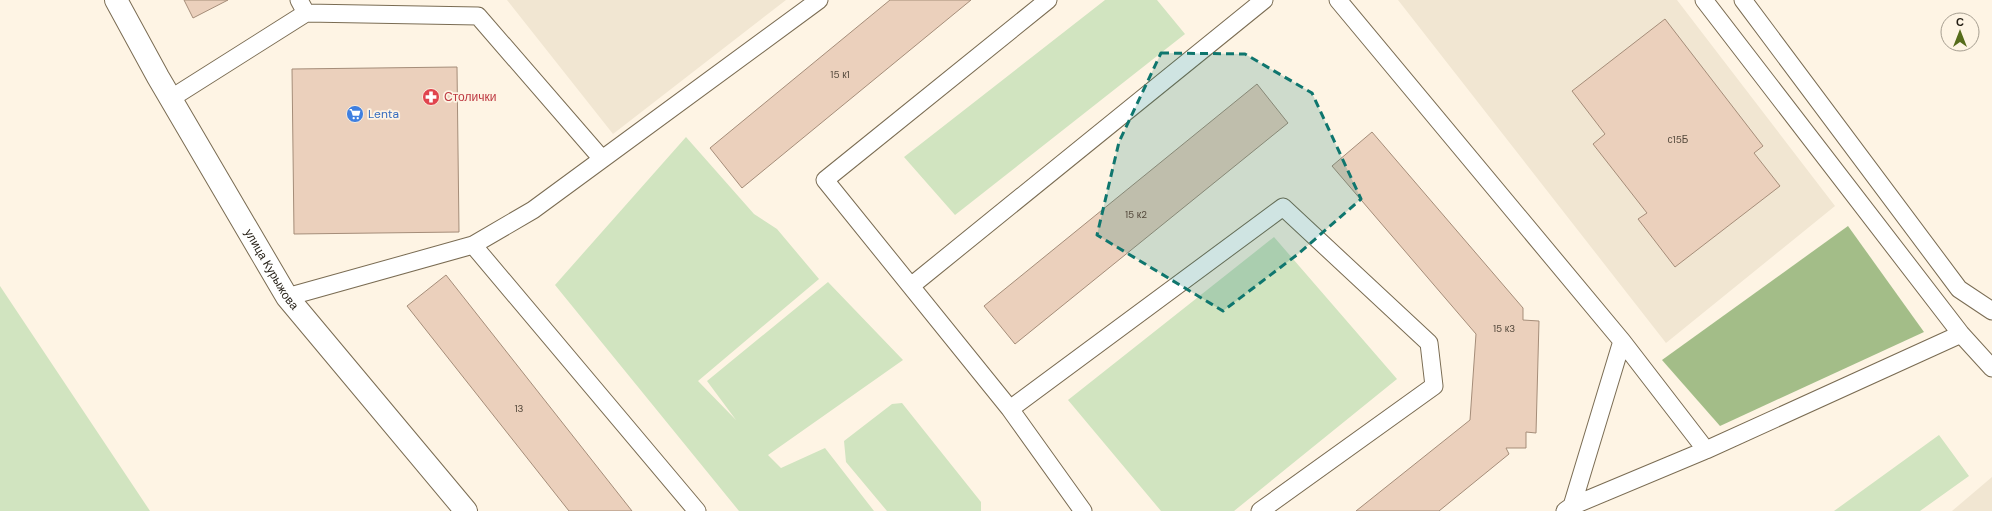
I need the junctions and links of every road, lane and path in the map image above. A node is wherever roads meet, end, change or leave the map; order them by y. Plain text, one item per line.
1 (116, 0) edge
2 (819, 0) edge
3 (1048, 0) edge
4 (1264, 0) edge
5 (1338, 0) edge
6 (1704, 0) edge
7 (1743, 0) edge
8 (303, 7) edge
9 (170, 99) junction
10 (602, 159) junction
11 (473, 245) junction
12 (911, 286) junction
13 (287, 297) junction
14 (1992, 311) edge
15 (1961, 334) junction
16 (1622, 341) junction
17 (1992, 368) edge
18 (1010, 409) junction
19 (1706, 450) junction
20 (1569, 508) edge
21 (466, 511) edge
22 (697, 511) edge
23 (1083, 511) edge
24 (1260, 511) edge

1 - 9 street, улица Курыжова
2 - 10 lane
3 - 12 lane
4 - 12 lane
5 - 16 lane
6 - 15 lane
7 - 14 lane
8 - 9 lane
8 - 10 lane
9 - 13 street, улица Курыжова
10 - 11 lane
11 - 13 lane
11 - 22 lane
12 - 18 lane
13 - 21 street, улица Курыжова
15 - 17 lane
15 - 19 lane
16 - 19 lane
16 - 20 lane
18 - 23 lane
18 - 24 lane
19 - 20 lane

